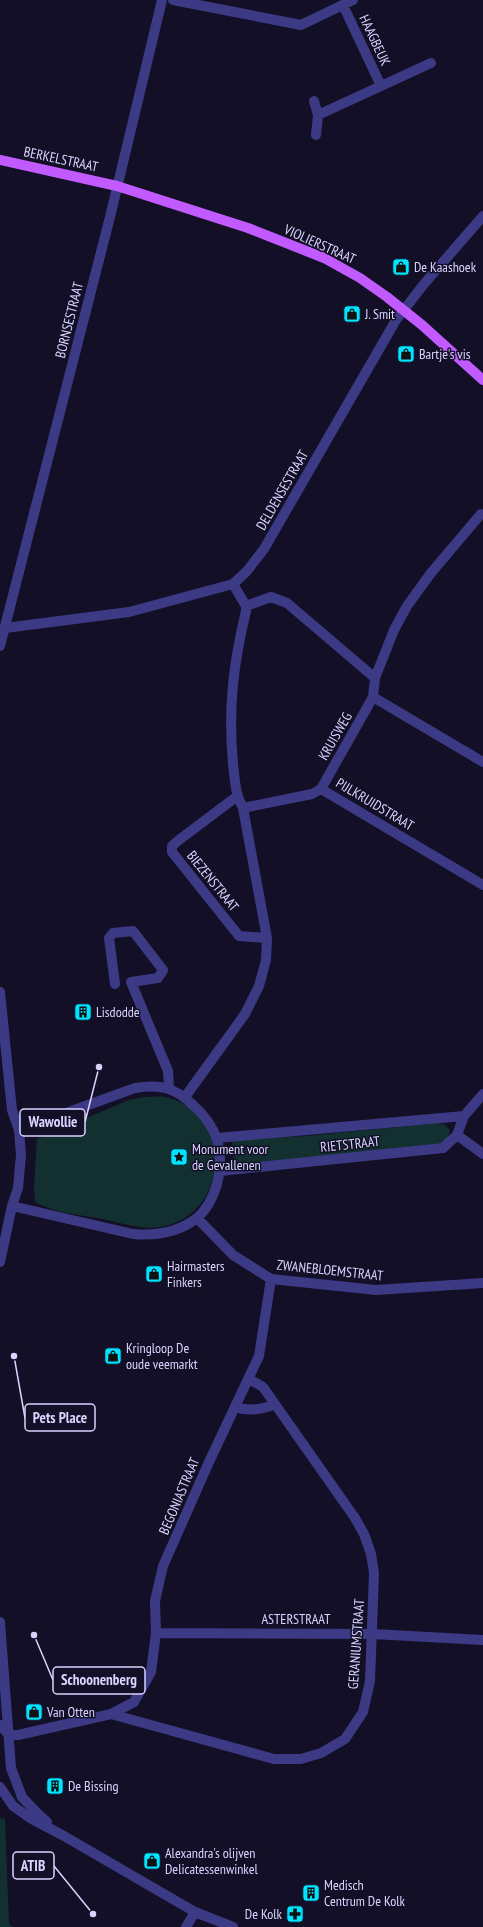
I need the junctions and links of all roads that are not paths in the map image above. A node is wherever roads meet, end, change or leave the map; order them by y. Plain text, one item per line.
1 (162, 0) edge
2 (173, 0) edge
3 (353, 0) edge
4 (343, 5) junction
5 (430, 63) dead end
6 (381, 86) junction
7 (314, 101) dead end
8 (318, 115) junction
9 (316, 135) dead end
10 (0, 160) edge
11 (117, 186) junction
12 (483, 216) edge
13 (403, 310) junction
14 (483, 380) edge
15 (481, 514) dead end
16 (233, 584) junction
17 (246, 606) junction
18 (5, 628) junction
19 (0, 646) edge
20 (375, 678) junction
21 (373, 697) junction
22 (482, 759) edge
23 (321, 789) junction
24 (236, 797) junction
25 (243, 808) junction
26 (483, 885) edge
27 (267, 938) junction
28 (114, 984) dead end
29 (0, 992) edge
30 (4, 1058) edge
31 (169, 1088) junction
32 (483, 1094) edge
33 (185, 1097) junction
34 (464, 1116) junction
35 (19, 1130) junction
36 (457, 1135) junction
37 (217, 1138) junction
38 (483, 1154) edge
39 (220, 1171) junction
40 (12, 1206) junction
41 (197, 1218) junction
42 (0, 1262) edge
43 (271, 1279) junction
44 (483, 1283) edge
45 (249, 1379) junction
46 (274, 1404) junction
47 (235, 1407) junction
48 (0, 1622) edge
49 (156, 1633) junction
50 (373, 1634) junction
51 (483, 1640) edge
52 (4, 1689) junction
53 (134, 1702) junction
54 (0, 1710) edge
55 (111, 1714) junction
56 (136, 1721) junction
57 (0, 1726) edge
58 (8, 1735) junction
59 (14, 1778) junction
60 (0, 1783) edge
61 (0, 1787) edge
62 (64, 1836) junction
63 (195, 1912) junction
64 (186, 1927) edge
65 (233, 1927) edge

1 - 11 street, BORNSESTRAAT
2 - 4 street
3 - 4 street
4 - 6 street, HAAGBEUK
5 - 6 street, HAAGBEUK
6 - 8 street, HAAGBEUK
7 - 8 street
8 - 9 street
10 - 11 main road, BERKELSTRAAT
11 - 13 main road, VIOLIERSTRAAT
11 - 18 street, BORNSESTRAAT
12 - 13 street, DELDENSESTRAAT
13 - 14 main road, VIOLIERSTRAAT
13 - 16 street, DELDENSESTRAAT
15 - 20 street
16 - 17 street
16 - 18 street, DELDENSESTRAAT
17 - 20 street
17 - 24 street, BIEZENSTRAAT
18 - 19 street, BORNSESTRAAT
20 - 21 street
21 - 22 street
21 - 23 street, KRUISWEG
23 - 25 street, PIJLKRUIDSTRAAT
23 - 26 street, PIJLKRUIDSTRAAT
24 - 25 street, BIEZENSTRAAT
24 - 27 street, BIEZENSTRAAT
25 - 27 street, BIEZENSTRAAT
27 - 33 street, BIEZENSTRAAT
28 - 31 street
29 - 30 street
30 - 35 street
31 - 33 street
31 - 35 street
32 - 34 street, RIETSTRAAT
33 - 37 street
34 - 36 street, RIETSTRAAT
34 - 37 street, RIETSTRAAT
35 - 40 street
36 - 38 street
36 - 39 street, RIETSTRAAT
37 - 39 street
39 - 41 street
40 - 41 street
40 - 42 street
41 - 43 street, ZWANEBLOEMSTRAAT
43 - 44 street, ZWANEBLOEMSTRAAT
43 - 45 street, BEGONIASTRAAT
45 - 46 street, GERANIUMSTRAAT
45 - 47 street, BEGONIASTRAAT
46 - 47 street
46 - 50 street, GERANIUMSTRAAT
47 - 49 street, BEGONIASTRAAT
48 - 52 street
49 - 50 street, ASTERSTRAAT
49 - 53 street, BEGONIASTRAAT
50 - 51 street, ASTERSTRAAT
50 - 56 street, GERANIUMSTRAAT
52 - 54 street
52 - 58 street
53 - 55 street
53 - 56 street
55 - 56 street, GERANIUMSTRAAT
55 - 58 street, GERANIUMSTRAAT
57 - 58 street
58 - 59 street
59 - 60 street
59 - 62 street
61 - 62 street
62 - 63 street
63 - 64 street
63 - 65 street

